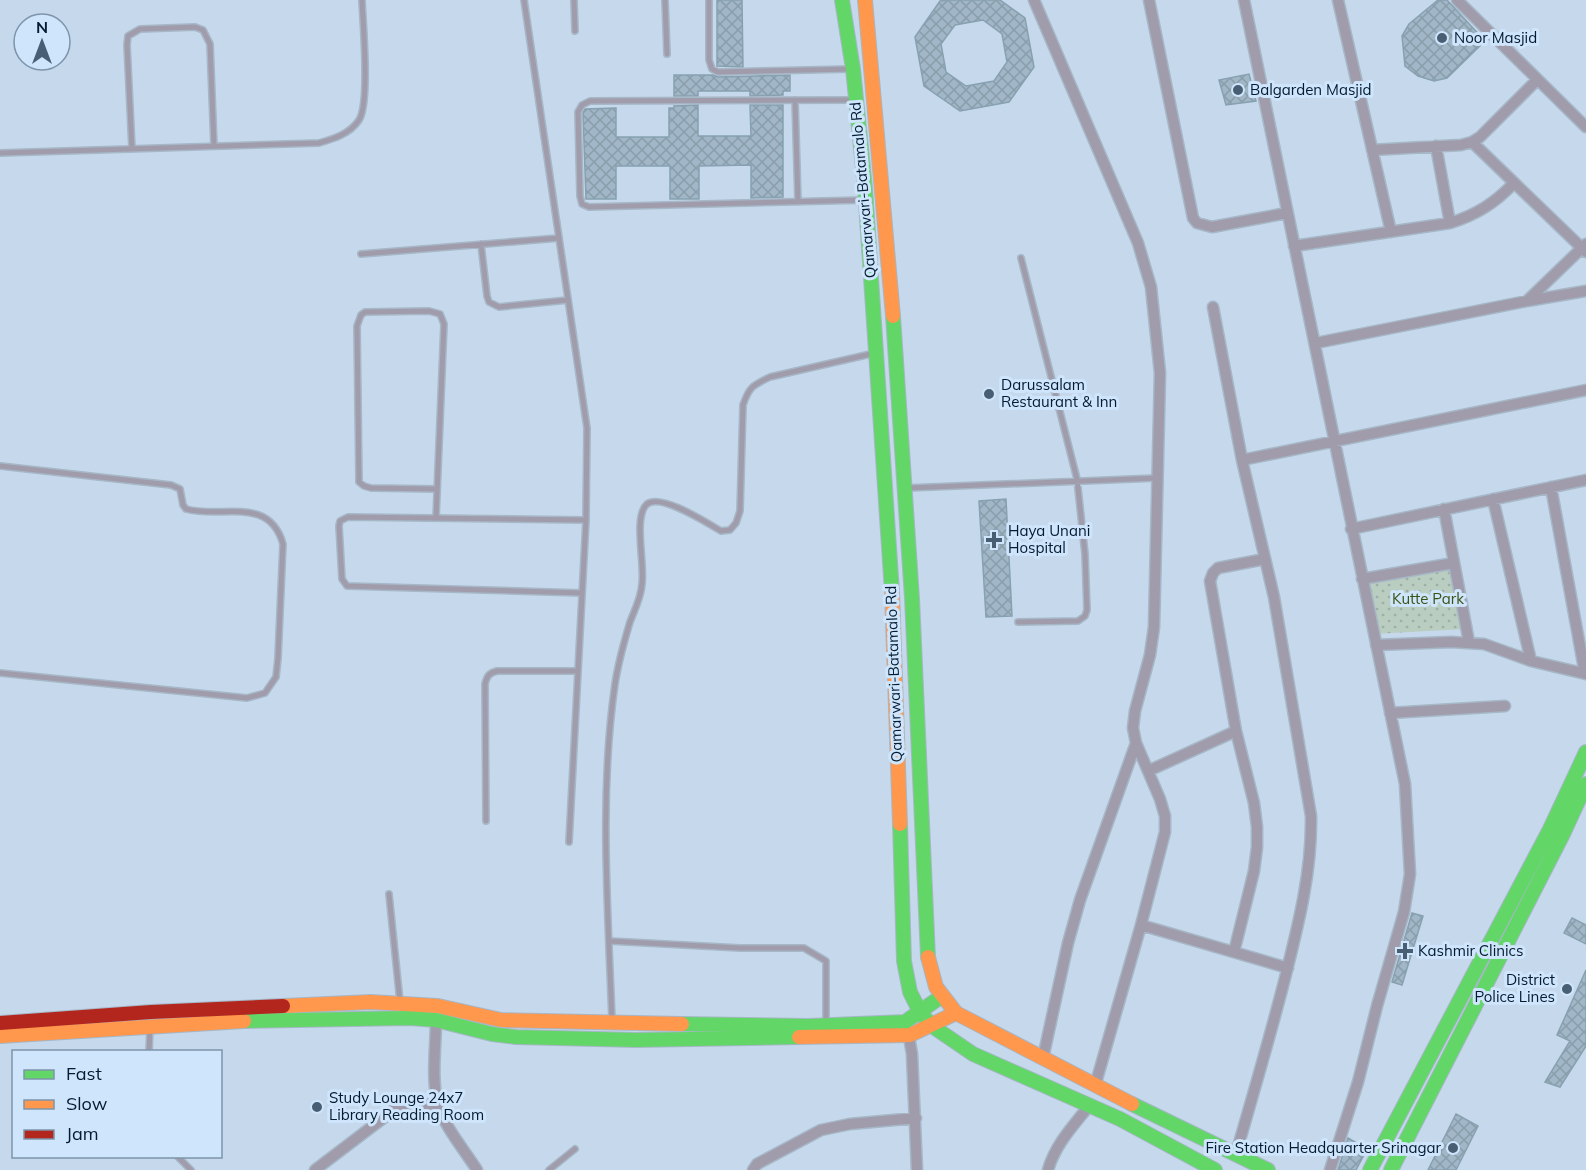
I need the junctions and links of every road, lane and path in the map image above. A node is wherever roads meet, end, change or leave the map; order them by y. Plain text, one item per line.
1 (362, 0) edge
2 (524, 0) edge
3 (574, 0) edge
4 (665, 0) edge
5 (709, 0) edge
6 (842, 0) edge
7 (865, 0) edge
8 (1034, 0) edge
9 (1149, 0) edge
10 (1244, 0) edge
11 (1338, 0) edge
12 (1457, 0) edge
13 (575, 31) dead end
14 (667, 54) dead end
15 (853, 69) junction
16 (1537, 80) junction
17 (795, 100) junction
18 (856, 100) junction
19 (1586, 128) edge
20 (1472, 142) junction
21 (214, 146) junction
22 (1436, 146) junction
23 (132, 149) junction
24 (1372, 150) junction
25 (0, 153) edge
26 (1514, 183) junction
27 (866, 200) junction
28 (798, 202) junction
29 (1287, 213) junction
30 (1450, 224) junction
31 (1392, 232) junction
32 (559, 238) junction
33 (481, 244) junction
34 (1294, 246) junction
35 (1585, 248) edge
36 (361, 254) dead end
37 (1021, 258) dead end
38 (1586, 291) edge
39 (568, 300) junction
40 (1527, 301) junction
41 (1213, 307) dead end
42 (1316, 343) junction
43 (876, 353) junction
44 (1586, 390) edge
45 (1335, 441) junction
46 (1242, 460) junction
47 (0, 466) edge
48 (1157, 478) junction
49 (1077, 479) junction
50 (1586, 480) edge
51 (1551, 487) junction
52 (904, 488) junction
53 (437, 489) junction
54 (1493, 499) junction
55 (1444, 509) junction
56 (436, 518) junction
57 (586, 520) junction
58 (1351, 529) junction
59 (1265, 559) junction
60 (1454, 562) junction
61 (1362, 579) junction
62 (582, 593) junction
63 (1018, 622) dead end
64 (1469, 642) junction
65 (1376, 645) junction
66 (1531, 661) junction
67 (578, 671) junction
68 (0, 673) edge
69 (1586, 674) edge
70 (1505, 706) dead end
71 (1390, 713) junction
72 (1236, 730) junction
73 (1136, 744) junction
74 (1586, 752) edge
75 (1148, 771) junction
76 (1586, 784) edge
77 (486, 821) dead end
78 (569, 842) dead end
79 (389, 894) dead end
80 (1142, 925) junction
81 (609, 941) junction
82 (1234, 952) junction
83 (1288, 968) junction
84 (942, 996) junction
85 (400, 1004) junction
86 (920, 1012) junction
87 (956, 1013) junction
88 (436, 1020) junction
89 (612, 1022) junction
90 (0, 1023) edge
91 (825, 1025) junction
92 (150, 1026) junction
93 (932, 1026) junction
94 (908, 1029) junction
95 (0, 1036) edge
96 (149, 1050) edge
97 (1045, 1058) junction
98 (1095, 1086) junction
99 (438, 1104) junction
100 (1089, 1106) junction
101 (916, 1118) junction
102 (575, 1149) dead end
103 (1236, 1154) junction
104 (179, 1158) edge
105 (751, 1169) edge
106 (191, 1170) edge
107 (315, 1170) edge
108 (477, 1170) edge
109 (549, 1170) edge
110 (917, 1170) edge
111 (1048, 1170) edge
112 (1215, 1170) edge
113 (1268, 1170) edge
114 (1330, 1170) edge
115 (1370, 1170) edge
116 (1391, 1170) edge

1 - 21 lane
2 - 32 lane
3 - 13 lane
4 - 14 lane
5 - 15 lane
6 - 15 main road, Qamarwari-Batamalo Rd
7 - 52 main road, Qamarwari-Batamalo Rd
8 - 48 street
9 - 29 street
10 - 29 street
11 - 24 street
12 - 16 street
15 - 18 main road, Qamarwari-Batamalo Rd
16 - 19 street
16 - 20 street
17 - 18 lane
17 - 28 lane
17 - 28 lane
18 - 27 main road, Qamarwari-Batamalo Rd
20 - 22 street
20 - 26 street
21 - 23 lane
21 - 23 lane
22 - 24 street
22 - 30 street
23 - 25 lane
24 - 31 street
26 - 30 street
26 - 35 street
27 - 28 lane
27 - 43 main road, Qamarwari-Batamalo Rd
29 - 34 street
30 - 31 street
31 - 34 street
32 - 33 lane
32 - 39 lane
33 - 36 lane
33 - 39 lane
34 - 42 street
35 - 40 street
37 - 49 lane
38 - 40 street
39 - 57 lane
40 - 42 street
41 - 46 street
42 - 45 street
43 - 81 lane
43 - 86 main road, Qamarwari-Batamalo Rd
44 - 45 street
45 - 46 street
45 - 58 street
46 - 59 street
47 - 68 lane
48 - 49 lane
48 - 73 street
49 - 52 lane
49 - 63 lane
50 - 51 street
51 - 54 street
51 - 69 street
52 - 84 main road, Qamarwari-Batamalo Rd
53 - 53 lane
53 - 56 lane
54 - 55 street
54 - 66 street
55 - 58 street
55 - 60 street
56 - 57 lane
56 - 62 lane
57 - 62 lane
58 - 61 street
59 - 72 street
59 - 83 street
60 - 61 street
60 - 64 street
61 - 65 street
62 - 67 lane
64 - 65 street
64 - 66 street
65 - 71 street
66 - 69 street
67 - 77 lane
67 - 78 lane
70 - 71 street
71 - 114 street
72 - 75 street
72 - 82 street
73 - 75 street
73 - 97 street
74 - 115 main road
75 - 80 street
76 - 116 main road
79 - 85 lane
80 - 82 street
80 - 98 street
81 - 89 lane
81 - 91 lane
82 - 83 street
83 - 103 street
84 - 86 main road
84 - 87 main road, Qamarwari-Batamalo Rd
85 - 89 main road
85 - 90 main road
86 - 93 main road, Qamarwari-Batamalo Rd
86 - 94 main road
87 - 93 main road
87 - 97 main road, Qamarwari-Batamalo Rd
88 - 92 main road
88 - 94 main road
88 - 99 street
89 - 91 main road
91 - 94 main road
92 - 95 main road
92 - 96 lane
93 - 94 main road
93 - 100 main road, Qamarwari-Batamalo Rd
94 - 101 street
97 - 98 main road, Qamarwari-Batamalo Rd
98 - 103 main road, Qamarwari-Batamalo Rd
99 - 107 street
99 - 108 street
100 - 111 street
100 - 112 main road, Qamarwari-Batamalo Rd
101 - 105 street
101 - 110 street
102 - 109 lane
103 - 113 main road, Qamarwari-Batamalo Rd
104 - 106 lane

